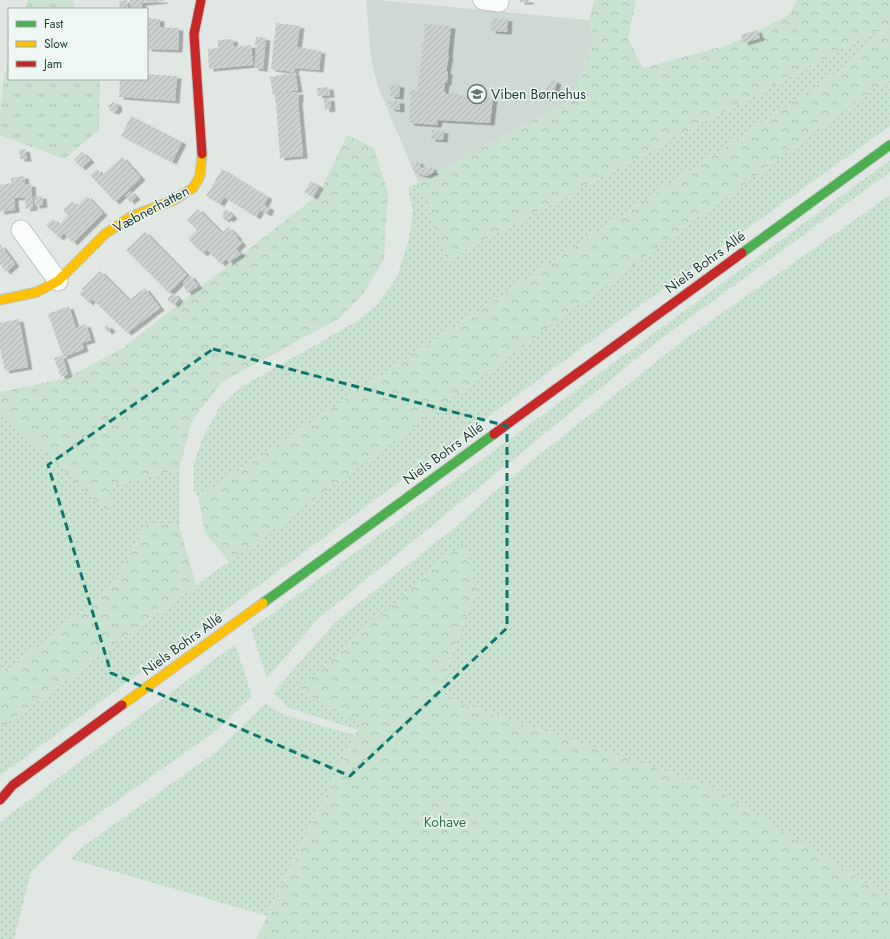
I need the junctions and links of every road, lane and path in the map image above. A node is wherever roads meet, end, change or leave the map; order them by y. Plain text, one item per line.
1 (201, 0) edge
2 (890, 145) edge
3 (21, 230) dead end
4 (58, 281) junction
5 (0, 300) edge
6 (13, 785) junction
7 (0, 789) edge
8 (0, 800) edge

1 - 4 street, Væbnerhatten
2 - 6 street, Niels Bohrs Allé
3 - 4 street
4 - 5 street, Væbnerhatten
6 - 7 street, Niels Bohrs Allé
6 - 8 street, Niels Bohrs Allé

